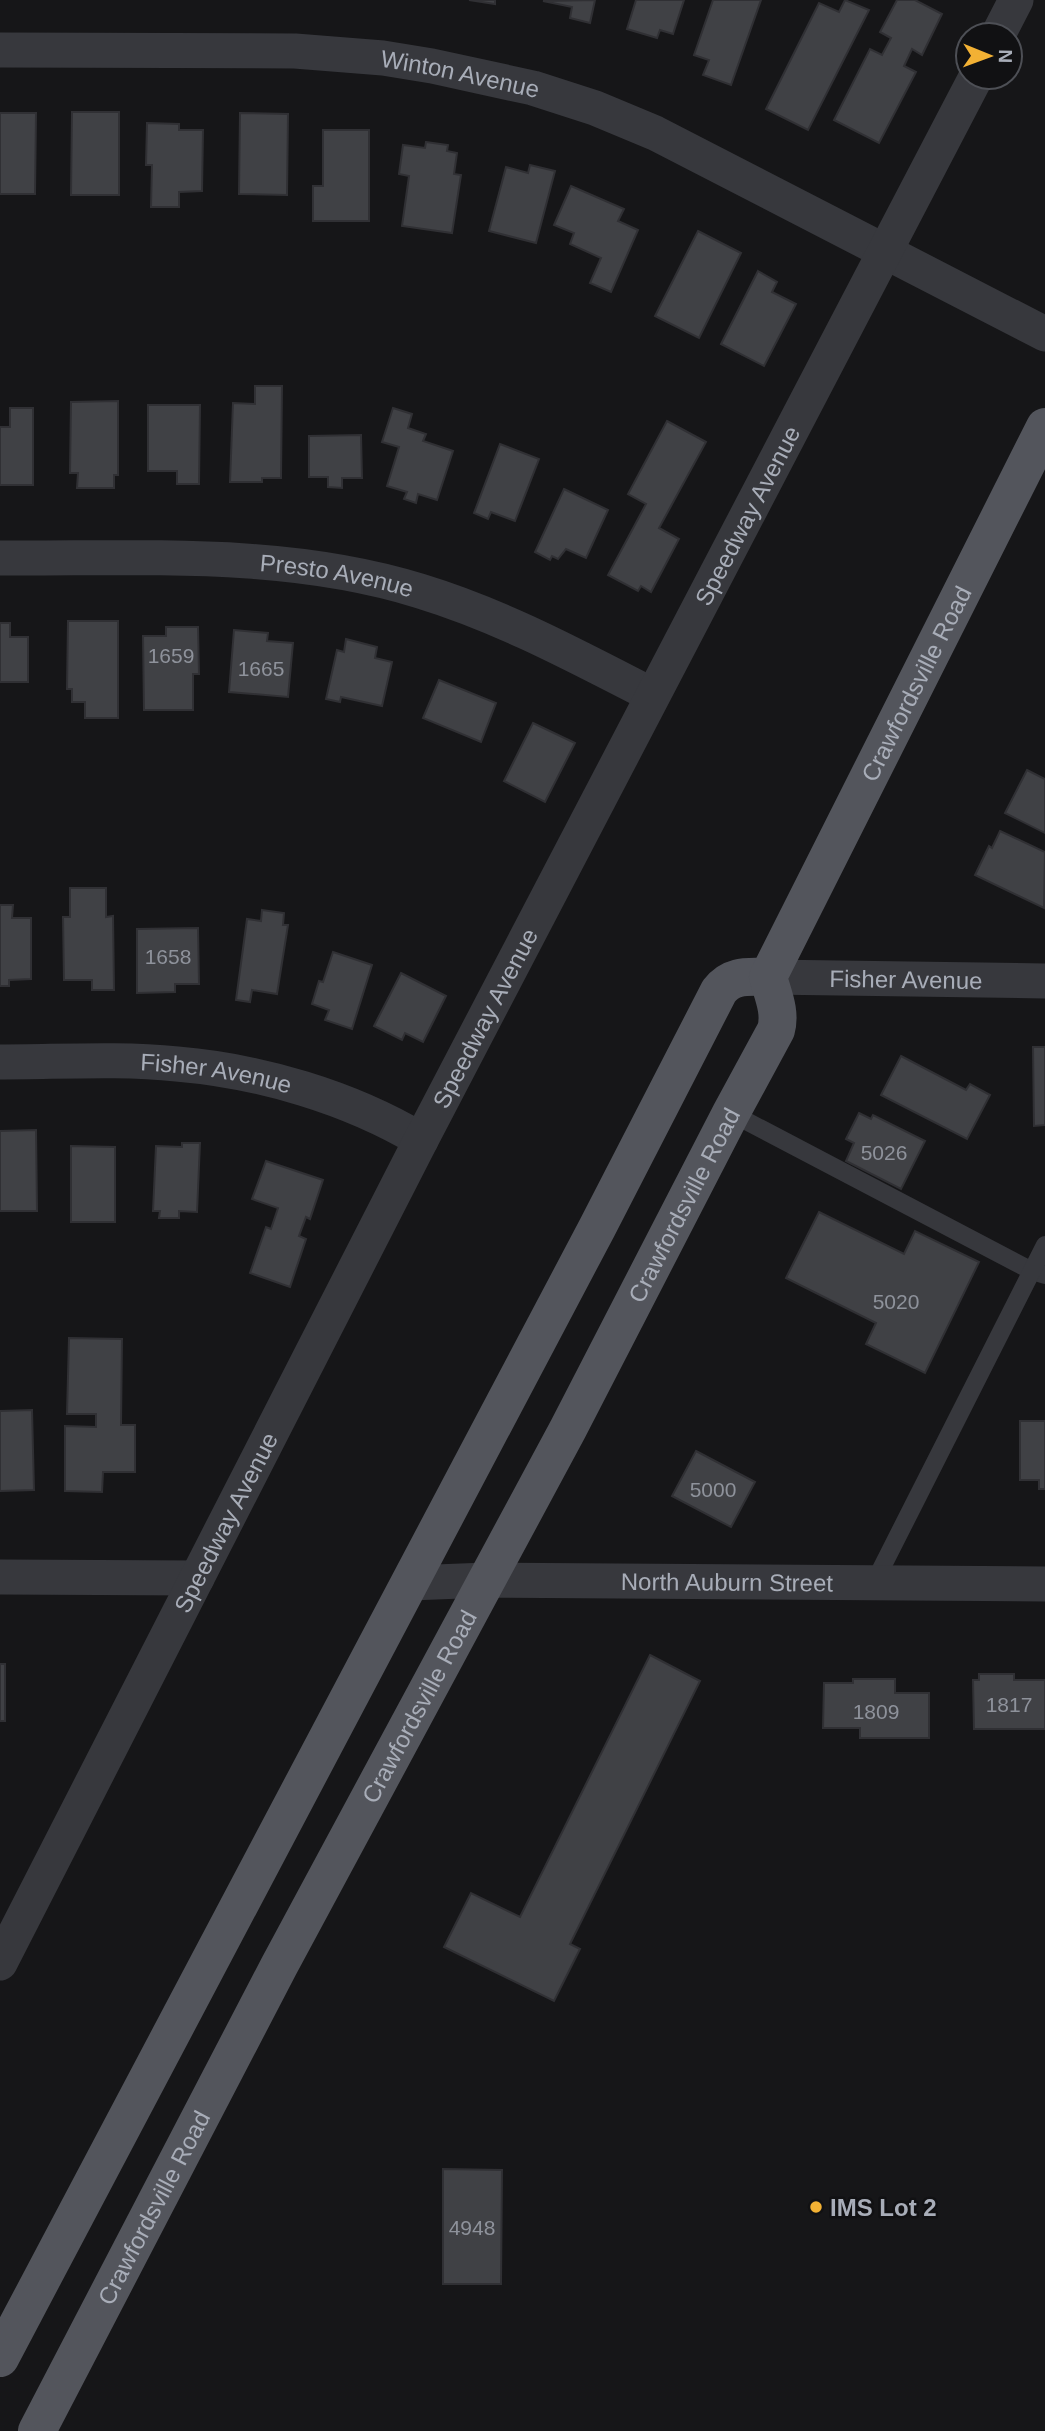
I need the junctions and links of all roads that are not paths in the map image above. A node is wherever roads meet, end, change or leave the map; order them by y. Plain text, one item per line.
1 (1016, 0) edge
2 (1005, 21) edge
3 (0, 50) edge
4 (969, 91) edge
5 (886, 250) junction
6 (1045, 334) edge
7 (1045, 427) edge
8 (0, 558) edge
9 (652, 695) junction
10 (768, 977) junction
11 (1045, 981) edge
12 (0, 1062) edge
13 (731, 1113) junction
14 (421, 1140) junction
15 (1045, 1245) edge
16 (1038, 1273) edge
17 (0, 1577) edge
18 (197, 1578) junction
19 (487, 1580) junction
20 (410, 1583) junction
21 (874, 1583) junction
22 (1045, 1584) edge
23 (4, 1945) edge
24 (0, 2358) edge
25 (37, 2431) edge

1 - 2 street
3 - 5 street, Winton Avenue
4 - 5 street, Speedway Avenue
5 - 6 street, Winton Avenue
5 - 9 street, Speedway Avenue
7 - 10 main road, Crawfordsville Road
8 - 9 street, Presto Avenue
9 - 14 street, Speedway Avenue
10 - 11 street, Fisher Avenue
10 - 13 main road, Crawfordsville Road
10 - 20 main road
12 - 14 street, Fisher Avenue
13 - 16 lane
13 - 19 main road, Crawfordsville Road
14 - 18 street, Speedway Avenue
15 - 16 lane
16 - 21 lane
17 - 18 street
18 - 23 street, Speedway Avenue
19 - 20 street, North Auburn Street
19 - 21 street, North Auburn Street
19 - 25 main road, Crawfordsville Road
20 - 24 main road
21 - 22 street, North Auburn Street

